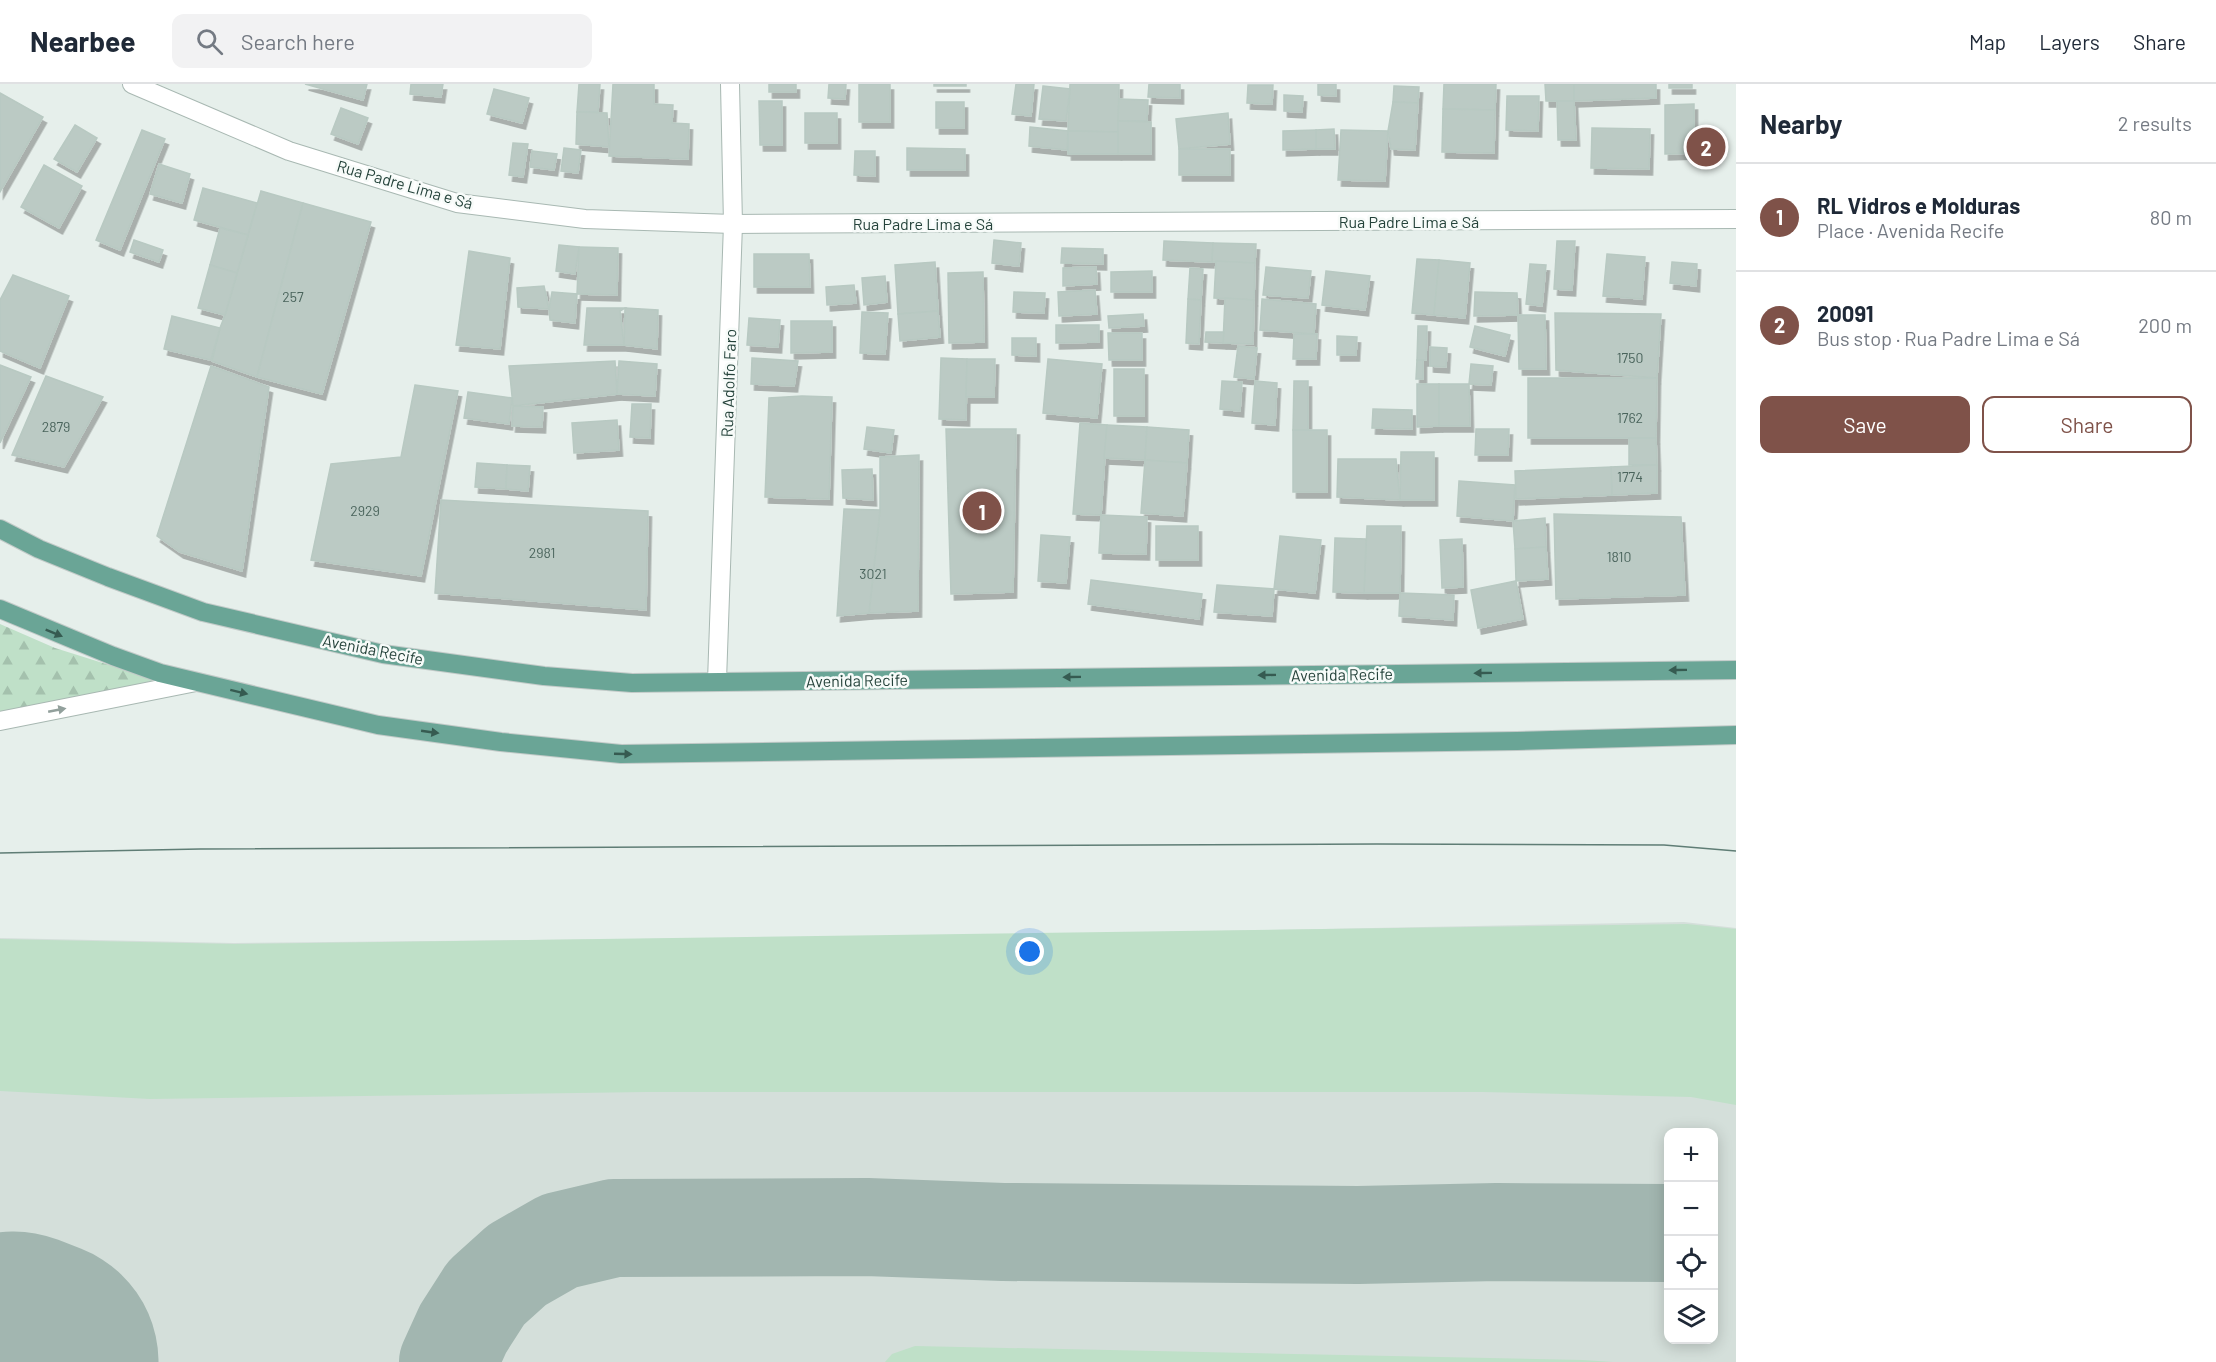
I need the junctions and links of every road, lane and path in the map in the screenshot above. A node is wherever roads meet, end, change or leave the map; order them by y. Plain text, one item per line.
1 (132, 84) edge
2 (730, 84) edge
3 (1736, 219) edge
4 (733, 224) junction
5 (0, 529) edge
6 (0, 609) edge
7 (1736, 670) edge
8 (717, 681) junction
9 (196, 682) junction
10 (0, 721) edge
11 (1736, 735) edge

1 - 4 street, Rua Padre Lima e Sá
2 - 4 street, Rua Adolfo Faro
3 - 4 street, Rua Padre Lima e Sá
4 - 8 street, Rua Adolfo Faro
5 - 8 main road, Avenida Recife
6 -> 9 main road
7 -> 8 main road, Avenida Recife
10 -> 9 street
9 -> 11 main road

